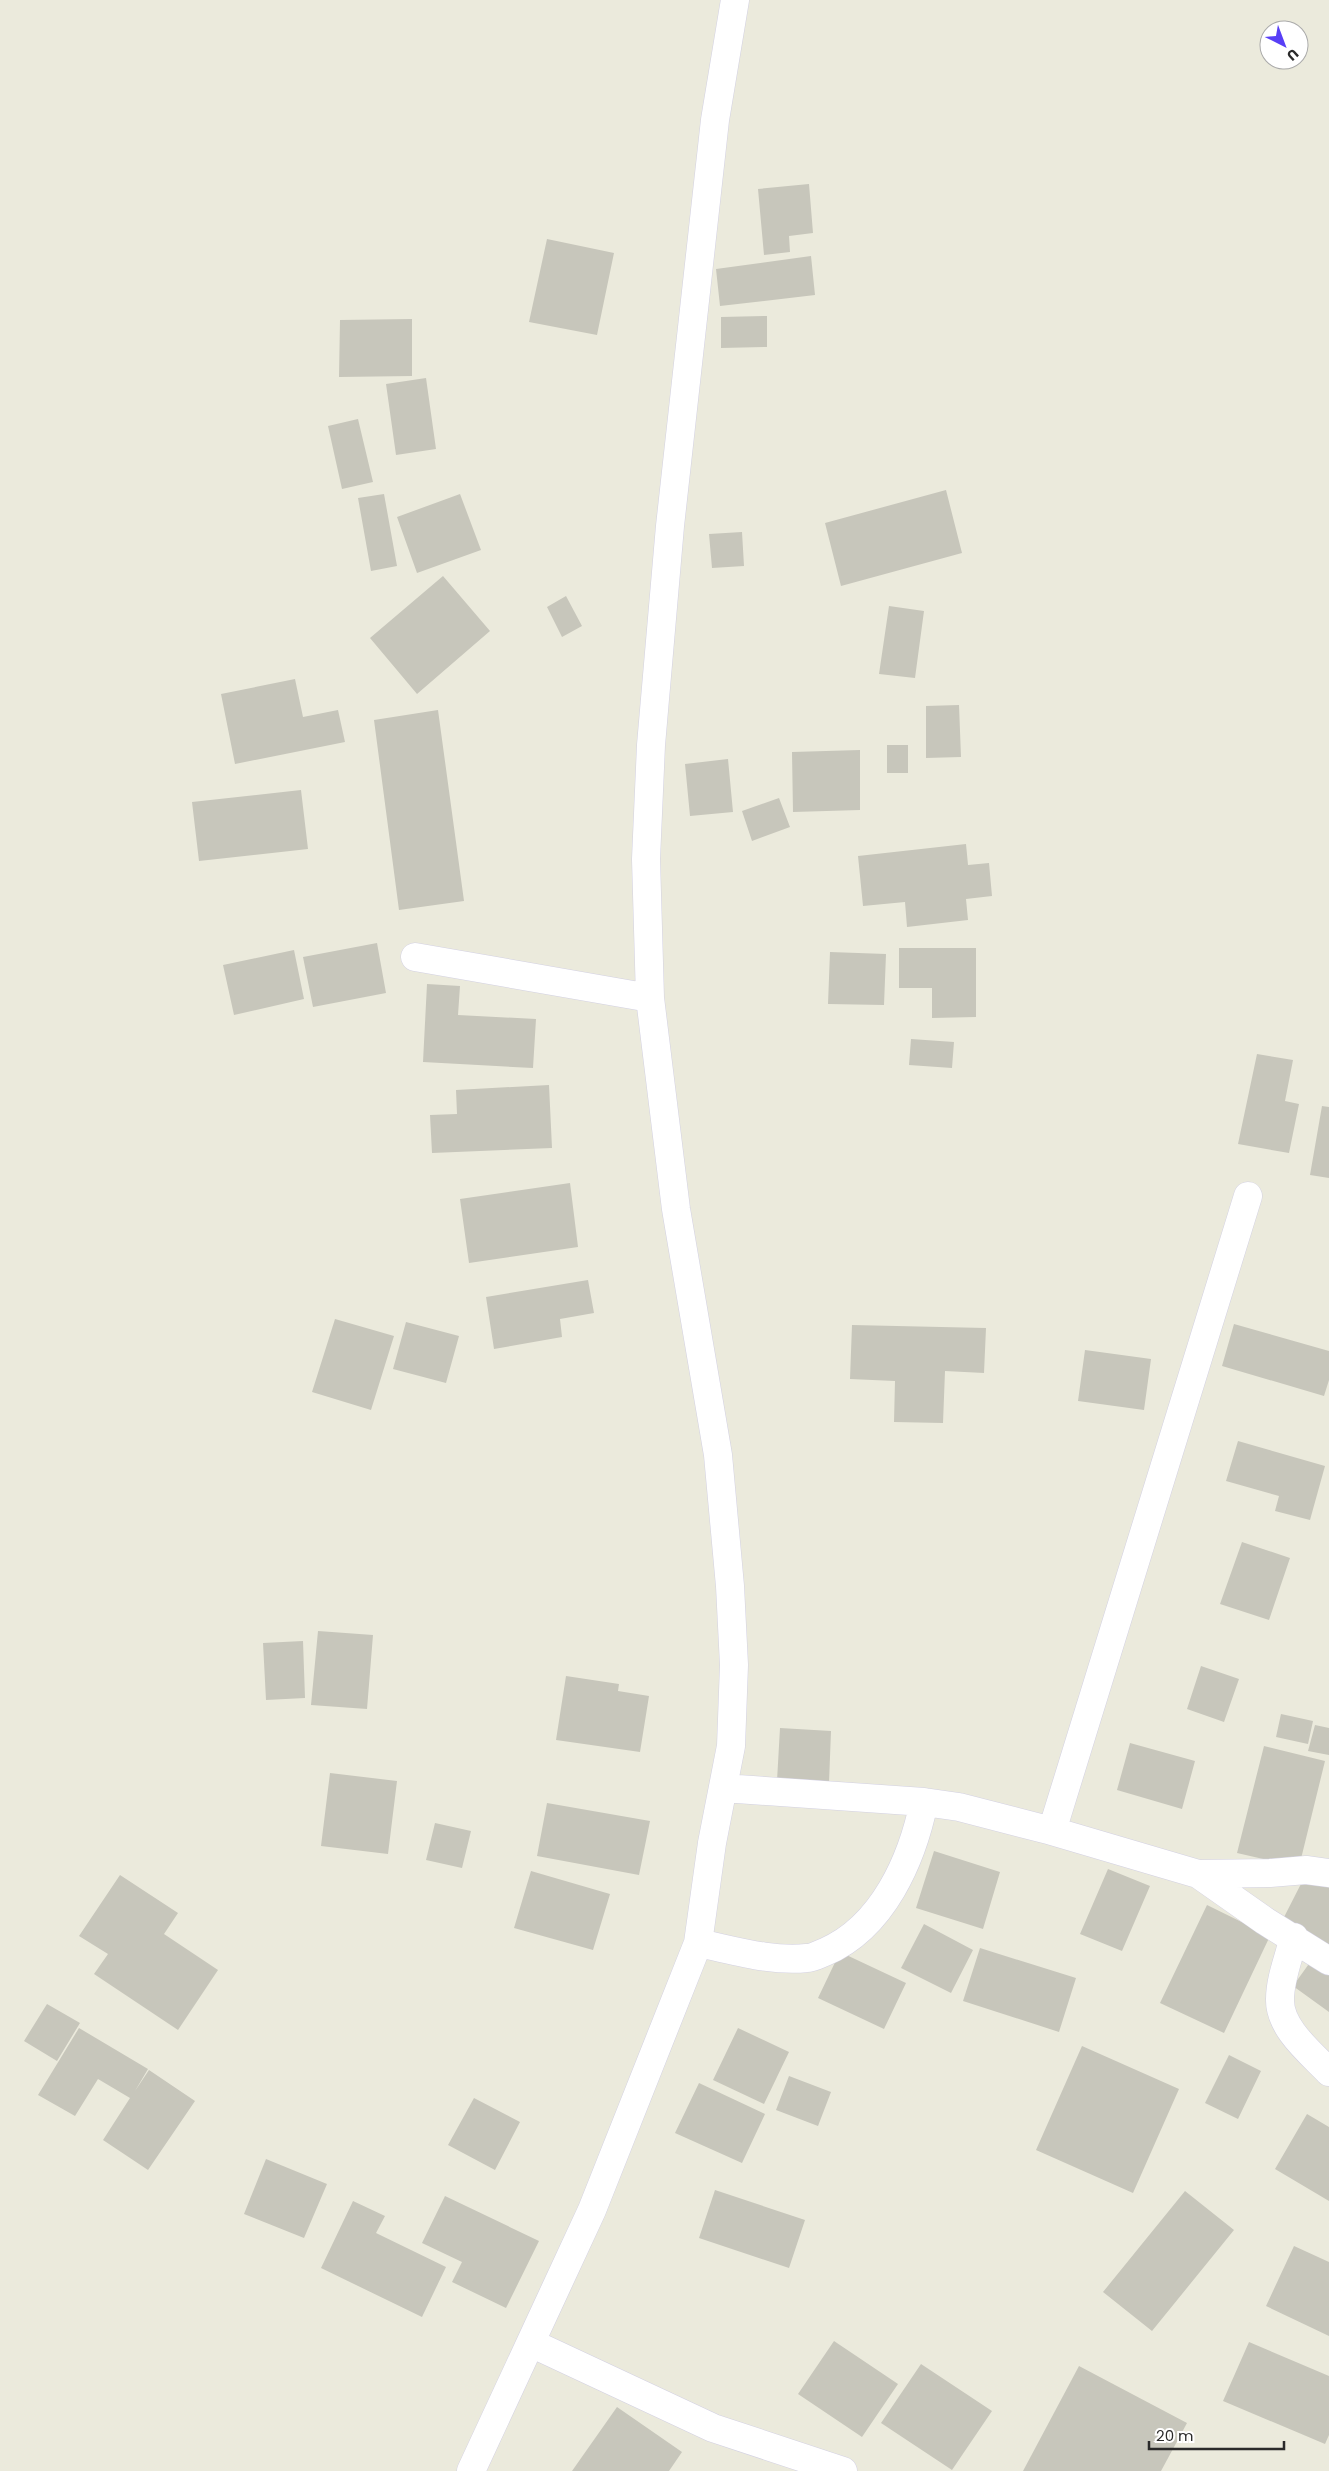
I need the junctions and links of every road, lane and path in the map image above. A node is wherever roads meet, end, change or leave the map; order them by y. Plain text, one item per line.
1 (734, 0) edge
2 (415, 957) dead end
3 (650, 998) junction
4 (1248, 1196) dead end
5 (723, 1788) junction
6 (924, 1802) junction
7 (1052, 1831) junction
8 (1329, 1873) edge
9 (1198, 1874) junction
10 (1294, 1937) junction
11 (698, 1943) junction
12 (1329, 1962) edge
13 (1329, 2072) edge
14 (531, 2343) junction
15 (471, 2471) edge
16 (843, 2471) edge

1 - 3 street
2 - 3 street
3 - 5 street
4 - 7 street
5 - 6 street
5 - 11 street
6 - 7 street
6 - 11 street
7 - 9 street
8 - 9 street
9 - 10 street
10 - 12 street
10 - 13 street
11 - 14 street
14 - 15 street
14 - 16 street

